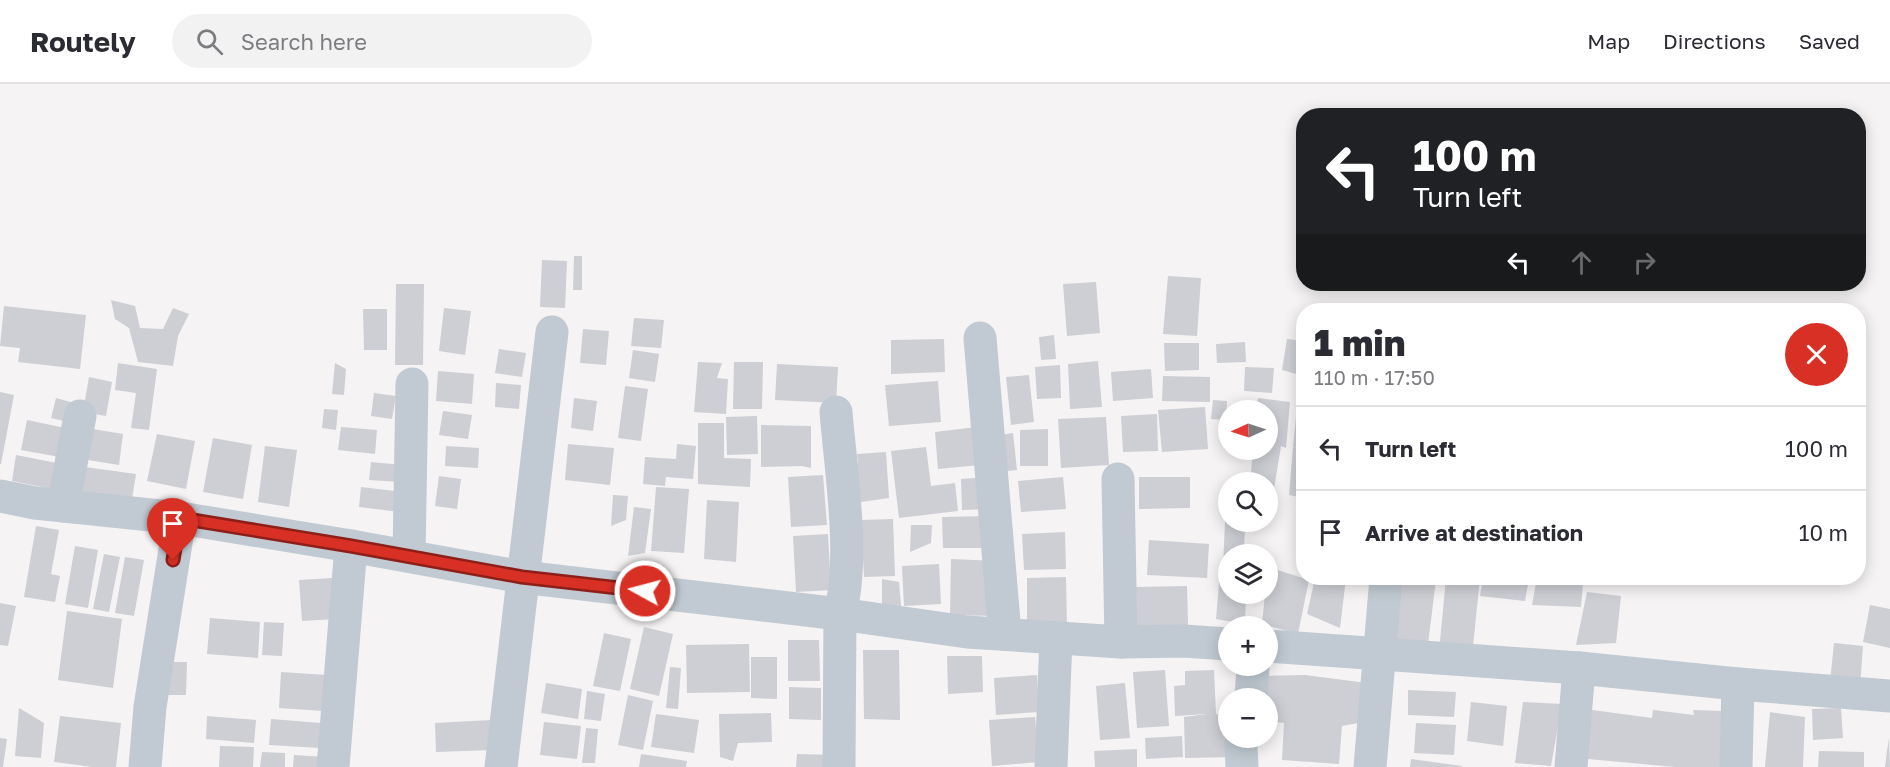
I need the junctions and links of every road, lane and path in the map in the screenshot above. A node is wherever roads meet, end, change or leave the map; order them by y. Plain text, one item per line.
1 (552, 332) dead end
2 (980, 338) dead end
3 (412, 384) dead end
4 (836, 412) dead end
5 (80, 416) dead end
6 (1118, 479) dead end
7 (0, 496) edge
8 (63, 506) junction
9 (180, 518) junction
10 (351, 546) junction
11 (409, 556) junction
12 (522, 577) junction
13 (1385, 585) edge
14 (840, 615) junction
15 (1005, 634) junction
16 (1056, 638) junction
17 (1121, 642) junction
18 (1218, 644) edge
19 (1278, 647) edge
20 (1380, 653) junction
21 (1579, 668) junction
22 (1737, 684) junction
23 (1890, 696) edge
24 (1241, 748) edge
25 (146, 767) edge
26 (333, 767) edge
27 (501, 767) edge
28 (839, 767) edge
29 (1051, 767) edge
30 (1242, 767) edge
31 (1370, 767) edge
32 (1571, 767) edge
33 (1736, 767) edge

1 - 12 street
2 - 15 street
3 - 11 street
4 - 14 street
5 - 8 street
6 - 17 street
7 - 8 street
8 - 9 street
9 - 10 street
9 - 25 street
10 - 11 street
10 - 26 street
11 - 12 street
12 - 14 street
12 - 27 street
13 - 20 street
14 - 15 street
14 - 28 street
15 - 16 street
16 - 17 street
16 - 29 street
17 - 18 street
19 - 20 street
20 - 21 street
20 - 31 street
21 - 22 street
21 - 32 street
22 - 23 street
22 - 33 street
24 - 30 street

